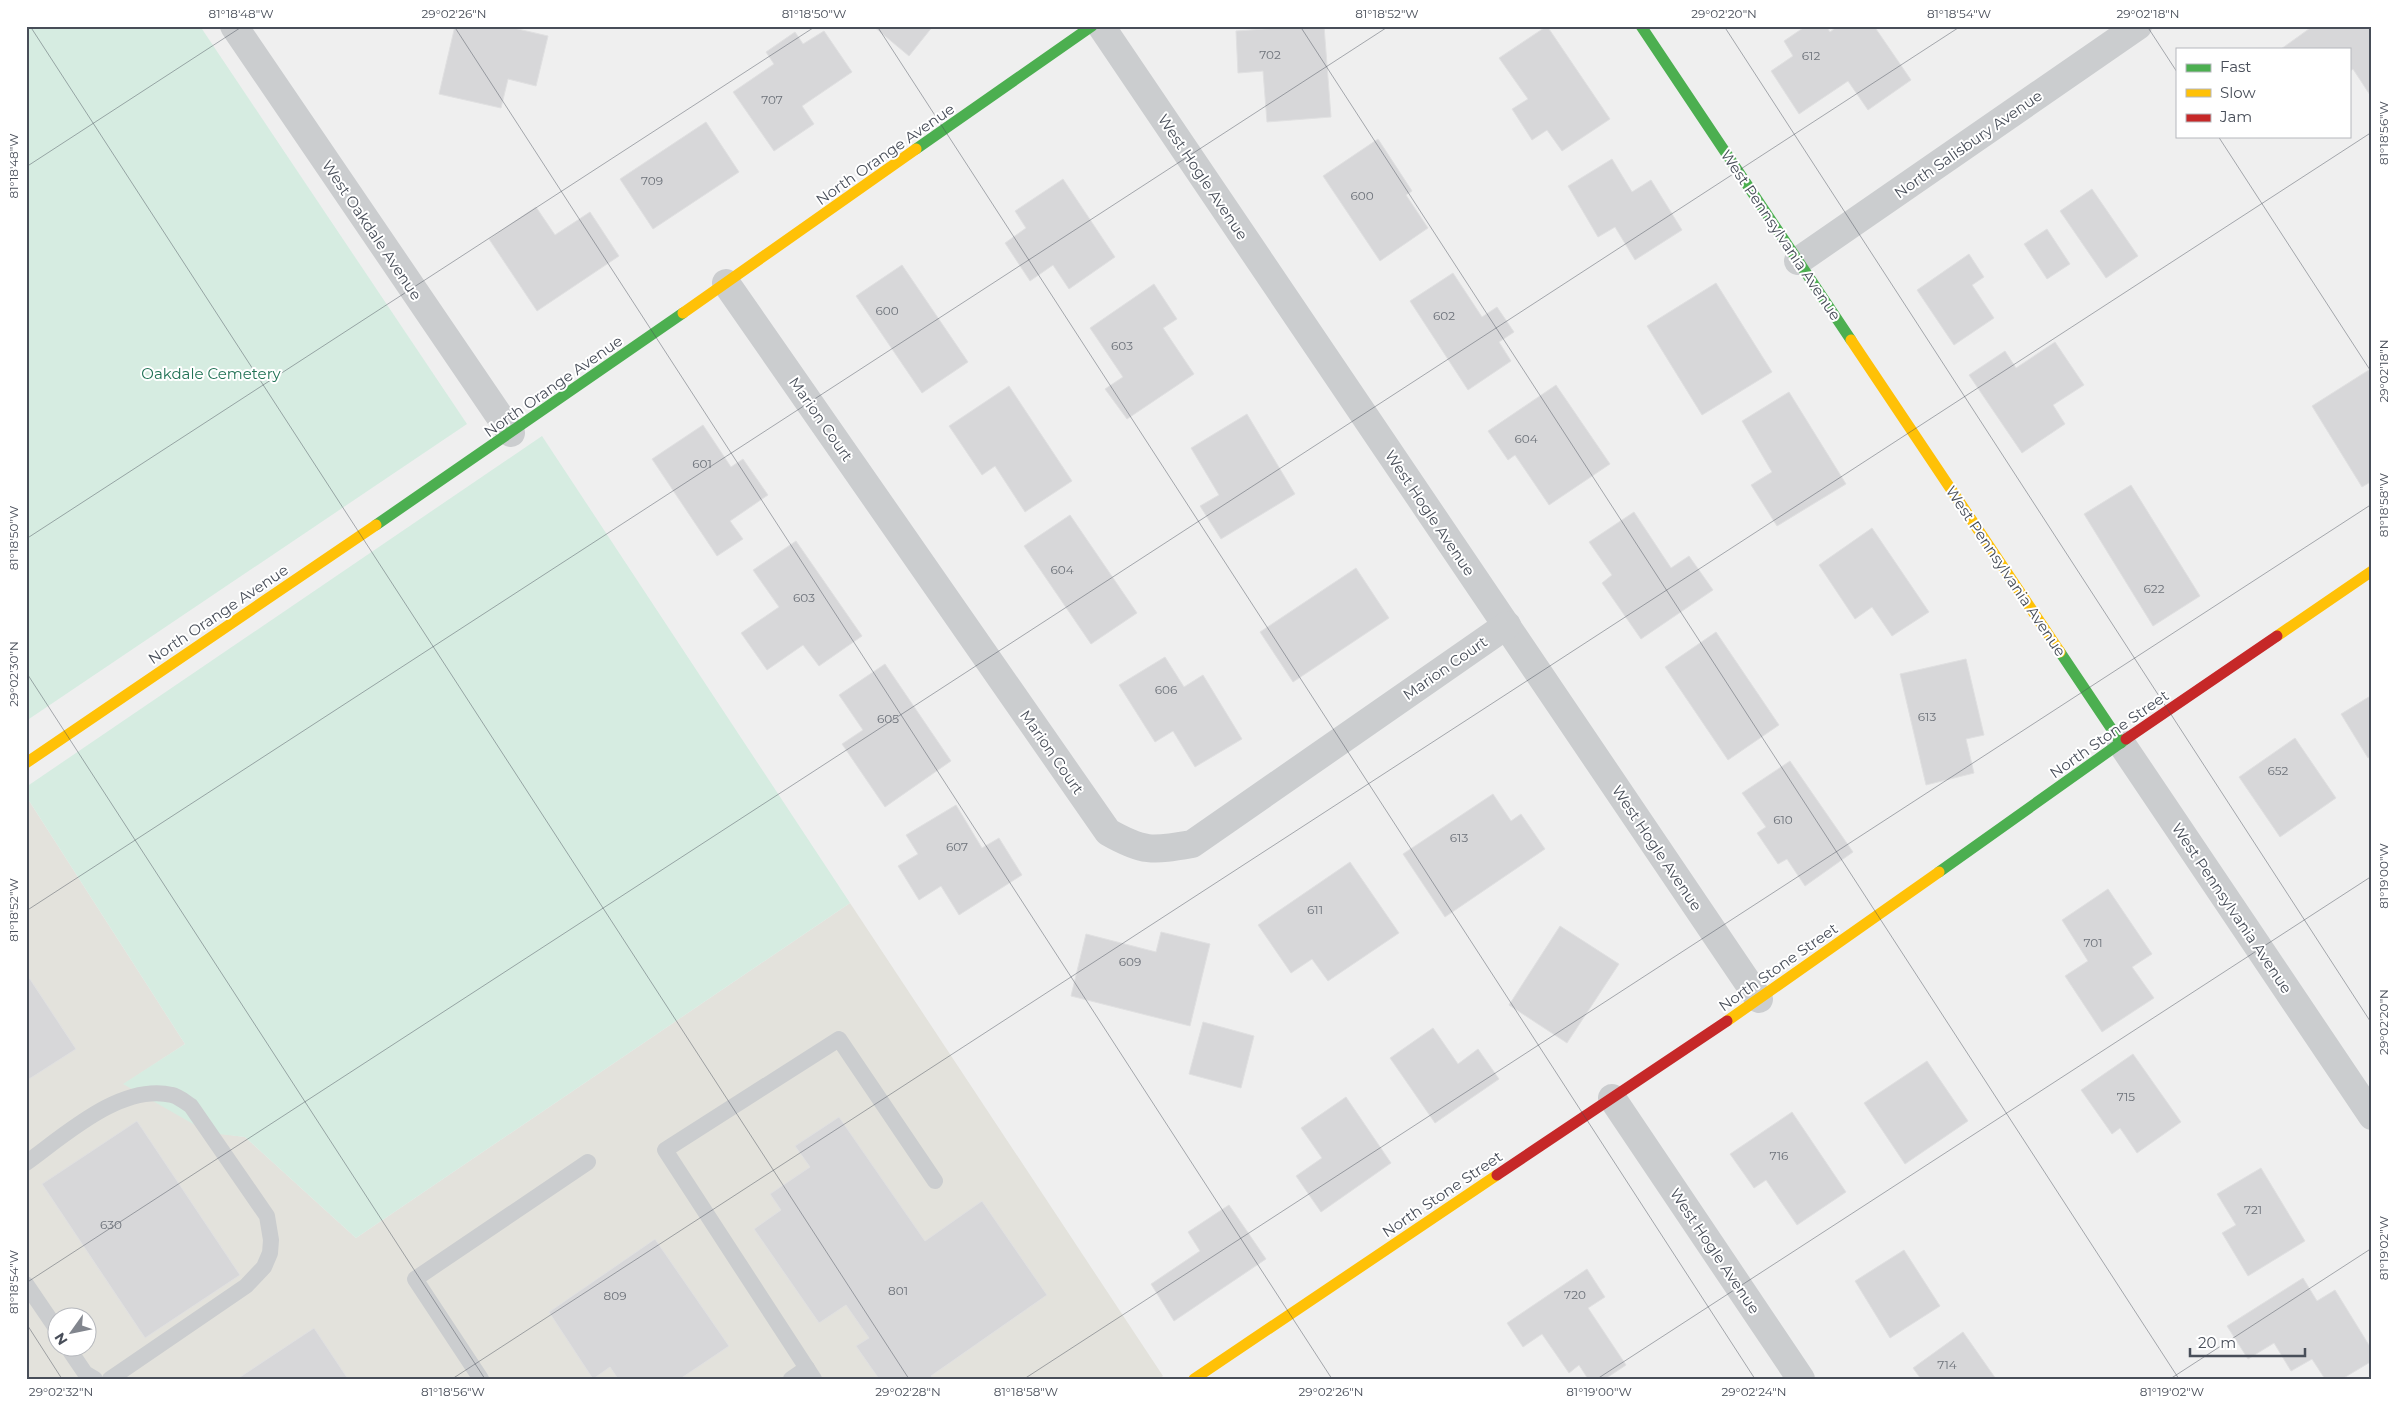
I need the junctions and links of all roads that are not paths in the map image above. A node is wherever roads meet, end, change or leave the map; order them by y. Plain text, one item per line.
1 (234, 26) edge
2 (1092, 26) edge
3 (1101, 26) edge
4 (1641, 26) edge
5 (2138, 26) edge
6 (1798, 261) junction
7 (726, 283) junction
8 (511, 433) junction
9 (2372, 571) edge
10 (1506, 625) junction
11 (2121, 743) junction
12 (26, 763) edge
13 (1759, 999) junction
14 (1612, 1098) junction
15 (2372, 1116) edge
16 (588, 1162) dead end
17 (26, 1163) edge
18 (935, 1181) dead end
19 (26, 1284) edge
20 (48, 1316) edge
21 (75, 1358) edge
22 (810, 1373) edge
23 (95, 1379) edge
24 (110, 1379) edge
25 (481, 1379) edge
26 (791, 1379) edge
27 (1194, 1379) edge
28 (1801, 1379) edge

1 - 8 street, West Oakdale Avenue
2 - 7 street, North Orange Avenue
3 - 10 street, West Hogle Avenue
4 - 6 street, West Pennsylvania Avenue
5 - 6 street, North Salisbury Avenue
6 - 11 street, West Pennsylvania Avenue
7 - 8 street, North Orange Avenue
7 - 10 street, Marion Court
8 - 12 street, North Orange Avenue
9 - 11 street, North Stone Street
10 - 13 street, West Hogle Avenue
11 - 13 street, North Stone Street
11 - 15 street, West Pennsylvania Avenue
13 - 14 street, North Stone Street
14 - 27 street, North Stone Street
14 - 28 street, West Hogle Avenue
16 - 25 lane
17 - 24 lane
18 - 22 lane
19 - 20 lane
21 - 23 lane
22 - 26 lane

